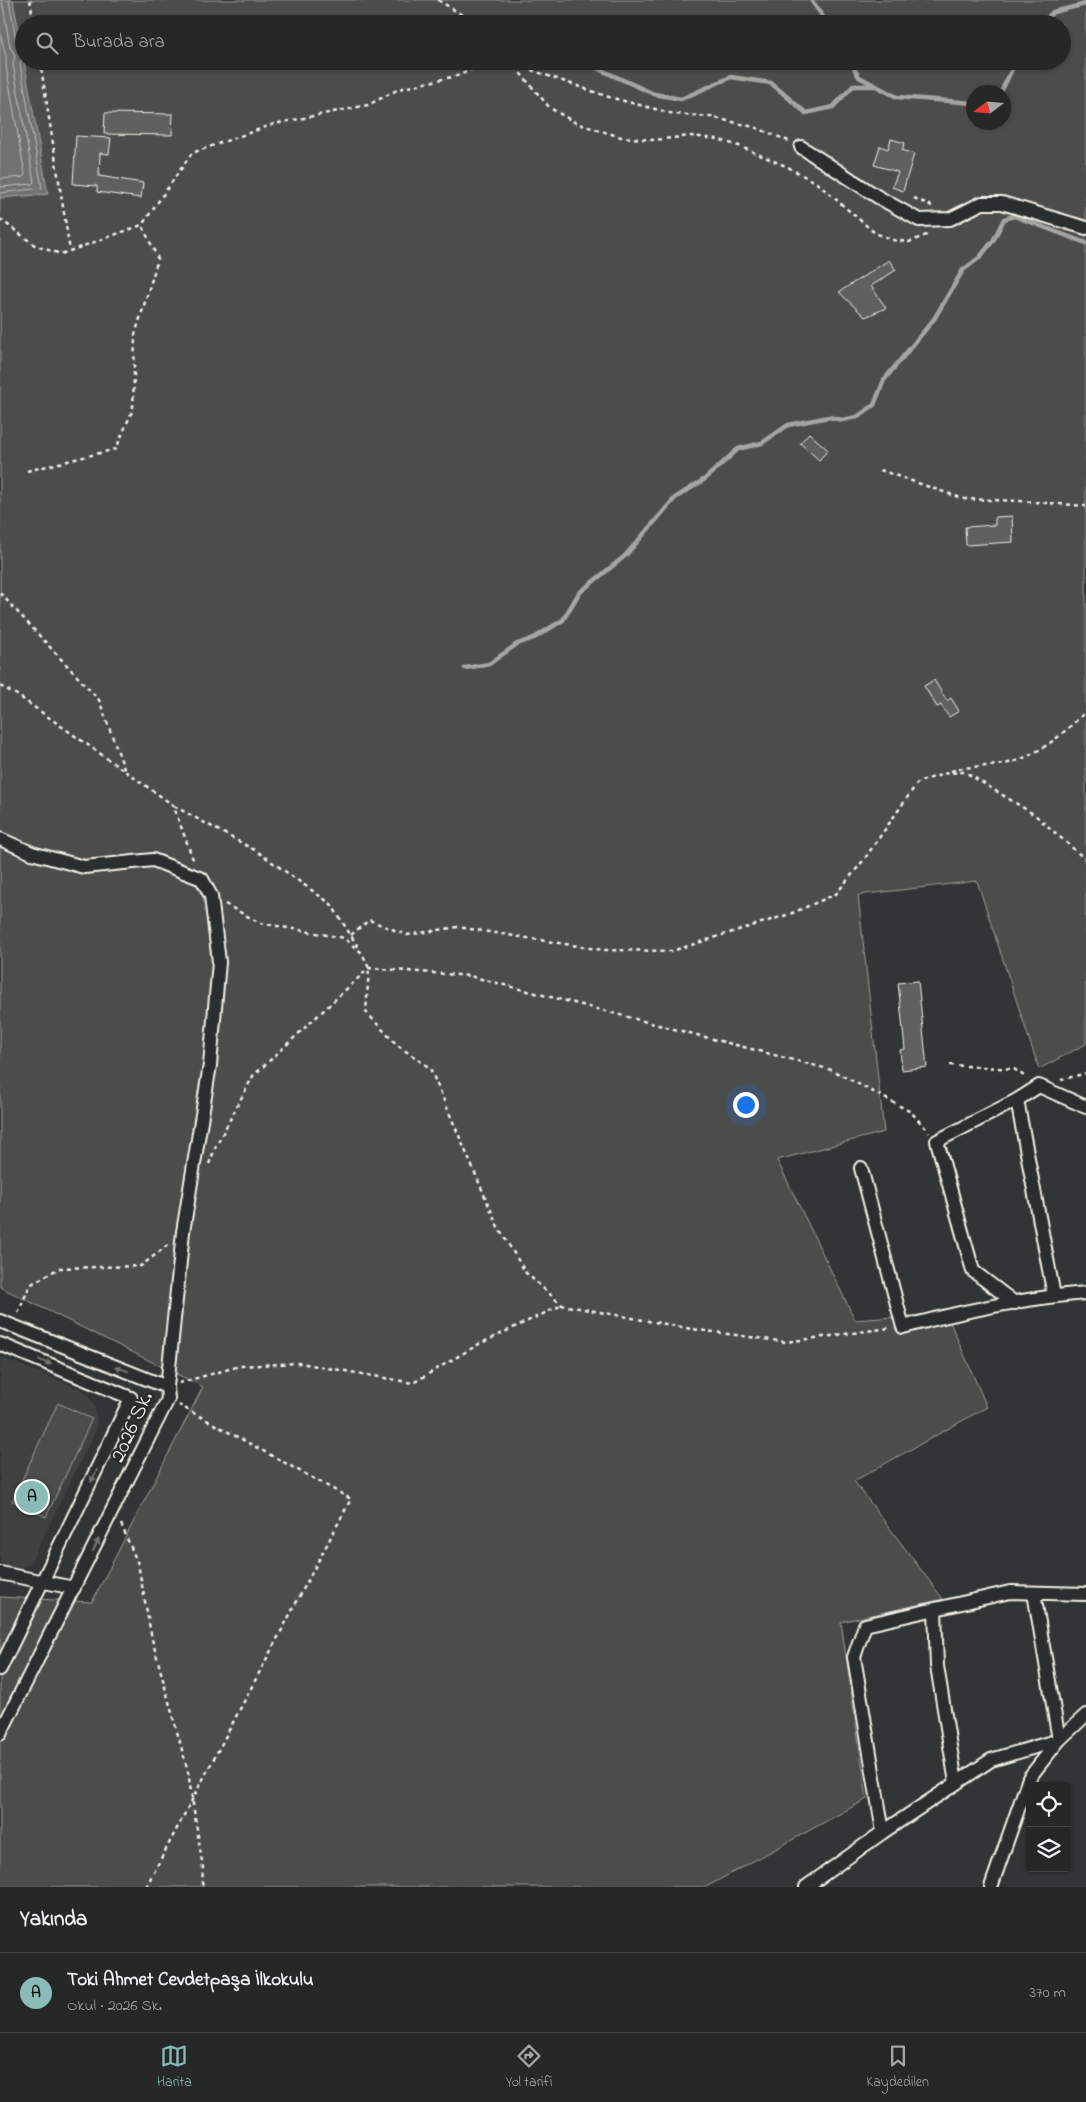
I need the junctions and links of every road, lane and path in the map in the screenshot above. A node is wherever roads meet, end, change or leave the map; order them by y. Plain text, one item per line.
1 (30, 0) edge
2 (438, 0) edge
3 (32, 15) edge
4 (462, 15) edge
5 (41, 70) edge
6 (470, 70) edge
7 (518, 70) edge
8 (533, 70) edge
9 (801, 147) joint
10 (0, 218) edge
11 (950, 219) junction
12 (142, 225) junction
13 (1086, 228) edge
14 (70, 251) junction
15 (880, 470) dead end
16 (26, 471) dead end
17 (1086, 506) edge
18 (0, 593) edge
19 (0, 686) edge
20 (1086, 711) edge
21 (125, 772) junction
22 (947, 773) junction
23 (173, 805) junction
24 (0, 839) edge
25 (1086, 860) edge
26 (202, 879) junction
27 (211, 896) junction
28 (351, 935) junction
29 (362, 953) junction
30 (369, 968) junction
31 (950, 1065) dead end
32 (1086, 1073) edge
33 (1039, 1086) junction
34 (1017, 1100) junction
35 (1086, 1107) edge
36 (937, 1141) junction
37 (861, 1168) dead end
38 (206, 1172) dead end
39 (183, 1232) junction
40 (1086, 1293) edge
41 (1054, 1296) junction
42 (1014, 1303) junction
43 (562, 1306) junction
44 (0, 1321) edge
45 (13, 1326) junction
46 (903, 1326) junction
47 (0, 1344) edge
48 (167, 1393) junction
49 (114, 1508) junction
50 (0, 1573) edge
51 (44, 1582) junction
52 (74, 1588) junction
53 (1034, 1593) junction
54 (1086, 1594) edge
55 (935, 1609) junction
56 (0, 1669) edge
57 (1086, 1715) edge
58 (0, 1734) edge
59 (1059, 1740) junction
60 (956, 1784) junction
61 (193, 1799) junction
62 (883, 1832) junction
63 (146, 1887) edge
64 (202, 1887) edge
65 (806, 1887) edge
66 (991, 1887) edge

1 - 3 path
2 - 4 path
5 - 14 path
6 - 12 path
7 - 11 path
8 - 9 path
9 - 11 street
10 - 14 path
11 - 13 street
12 - 14 path
12 - 16 path
15 - 17 path
18 - 21 path
19 - 21 path
20 - 22 path
21 - 23 path
22 - 25 path
22 - 28 path
23 - 26 path
23 - 28 path
24 - 26 street
26 - 27 street
27 - 29 path
27 - 39 street
28 - 29 path
29 - 30 path
30 - 36 path
30 - 38 path
30 - 43 path
31 - 33 path
32 - 33 path
33 - 34 street
33 - 35 street
34 - 36 street
34 - 41 street
36 - 42 street
37 - 46 street
39 - 45 path
39 - 48 street
40 - 41 street
41 - 42 street
42 - 46 street
43 - 46 path
43 - 48 path
44 - 45 street, 2026 Sk.
48 -> 45 street, 2026 Sk.
47 -> 51 street, 2026 Sk.
48 - 49 street, 2026 Sk.
48 - 61 path
52 -> 49 street, 2026 Sk.
49 - 61 path
50 - 51 street
51 - 52 street
51 - 56 street
52 - 58 street, 2026 Sk.
53 - 54 street
53 - 55 street
53 - 59 street
55 - 60 street
55 - 62 street
57 - 59 street
59 - 60 street
59 - 66 street
60 - 62 street
61 - 63 path
61 - 64 path
62 - 65 street

